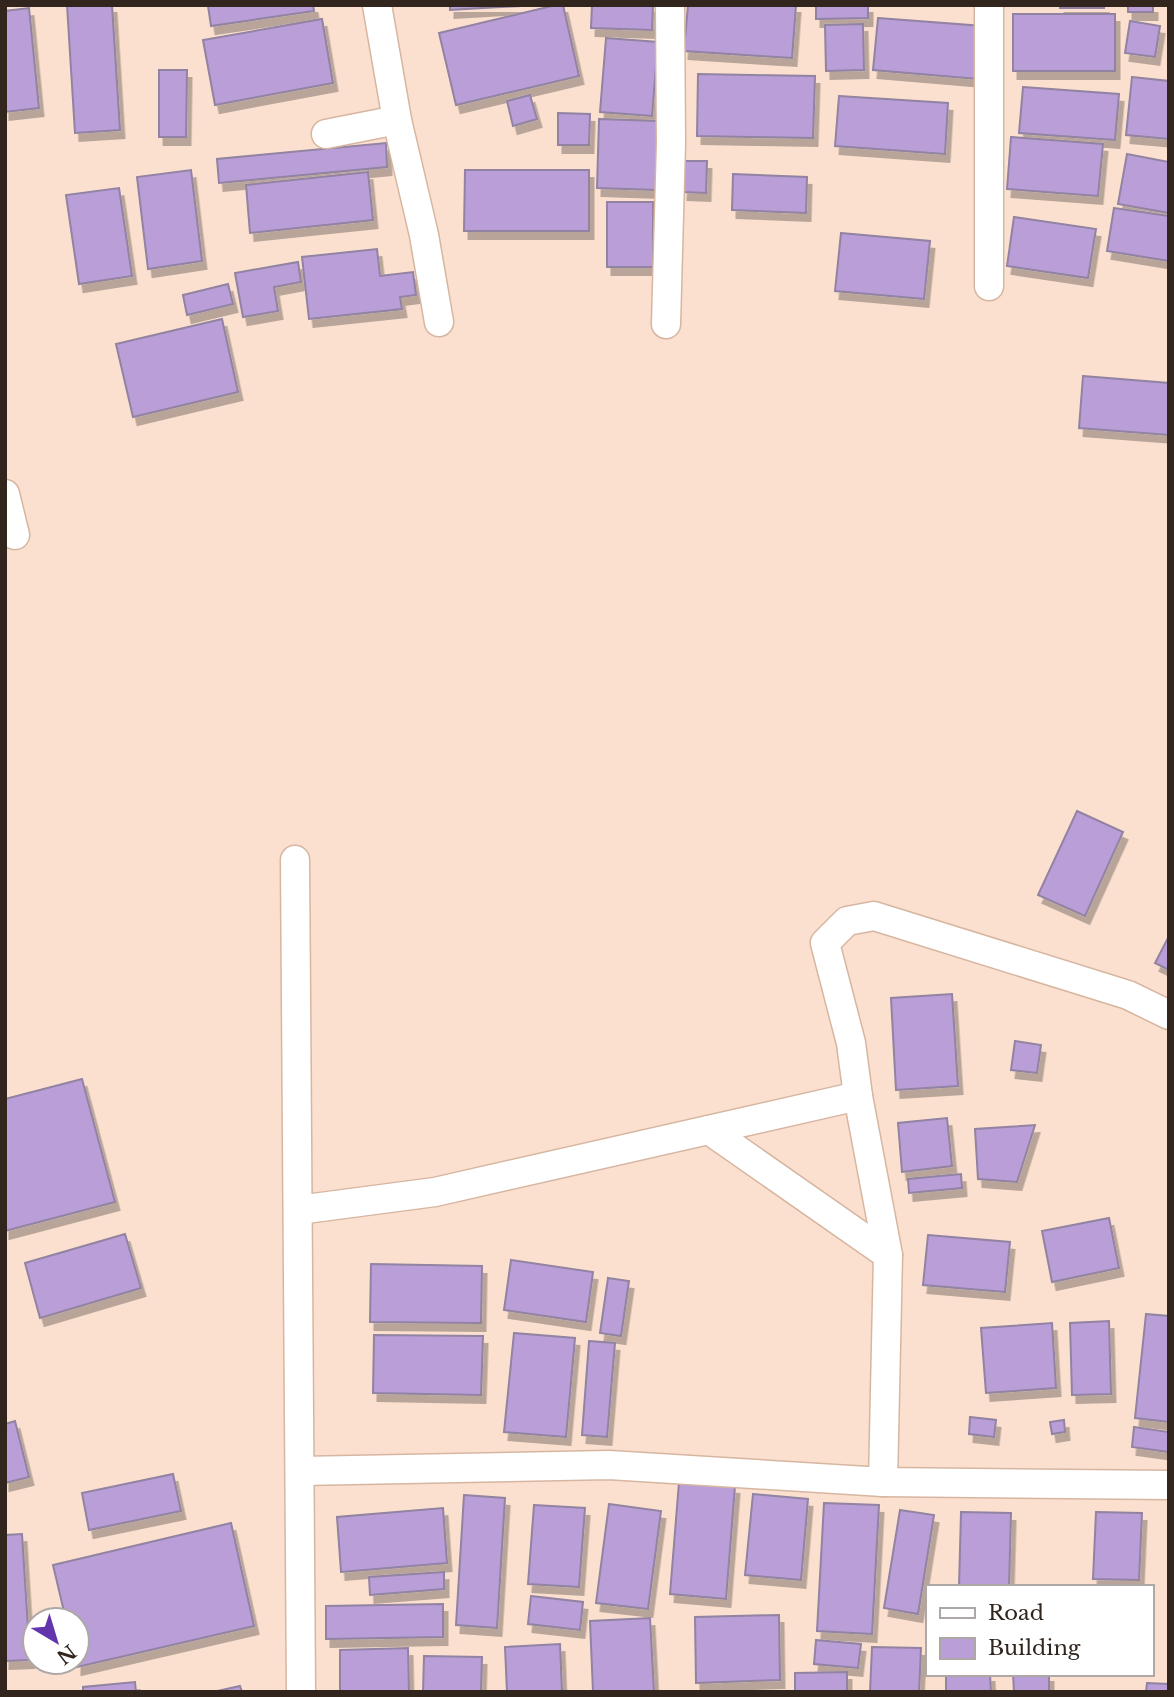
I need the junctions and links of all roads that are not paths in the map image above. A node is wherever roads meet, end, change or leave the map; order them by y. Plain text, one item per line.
1 (377, 5) edge
2 (670, 5) edge
3 (989, 5) edge
4 (397, 120) junction
5 (326, 134) dead end
6 (989, 286) dead end
7 (439, 322) dead end
8 (666, 324) dead end
9 (5, 494) edge
10 (15, 535) dead end
11 (295, 860) dead end
12 (1169, 1015) edge
13 (858, 1096) junction
14 (709, 1130) junction
15 (298, 1210) junction
16 (888, 1255) junction
17 (300, 1471) junction
18 (883, 1482) junction
19 (1169, 1485) edge
20 (301, 1692) edge

1 - 4 street
2 - 8 street
3 - 6 street
4 - 5 street
4 - 7 street
9 - 10 street
11 - 15 street
12 - 13 street
13 - 14 street
13 - 16 street
14 - 15 street
14 - 16 street
15 - 17 street
16 - 18 street
17 - 18 street
17 - 20 street
18 - 19 street

